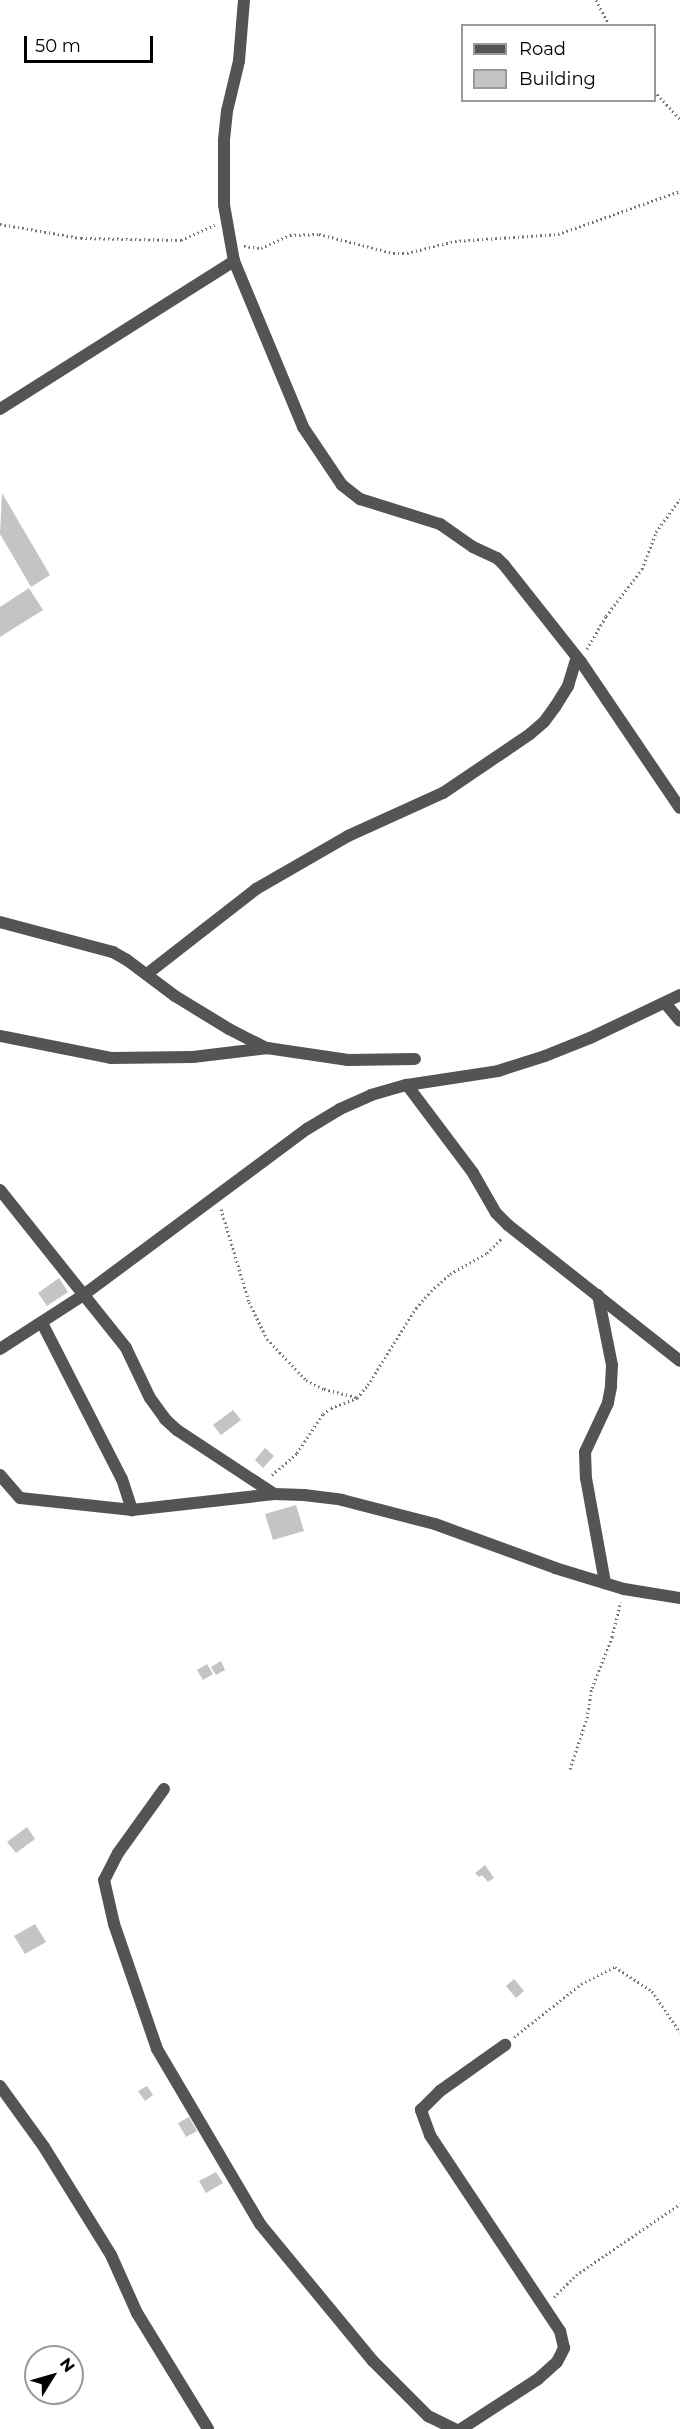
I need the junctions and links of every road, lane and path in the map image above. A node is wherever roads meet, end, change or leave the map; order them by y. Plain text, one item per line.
1 (244, 0) edge
2 (596, 0) edge
3 (609, 24) edge
4 (656, 93) edge
5 (680, 119) edge
6 (680, 191) edge
7 (227, 219) junction
8 (0, 224) edge
9 (232, 241) junction
10 (234, 261) junction
11 (0, 409) edge
12 (680, 499) edge
13 (579, 659) junction
14 (680, 808) edge
15 (0, 922) edge
16 (147, 974) junction
17 (680, 995) edge
18 (664, 1003) junction
19 (680, 1021) edge
20 (0, 1036) edge
21 (267, 1048) junction
22 (415, 1059) dead end
23 (407, 1084) junction
24 (0, 1190) edge
25 (218, 1198) junction
26 (508, 1226) junction
27 (598, 1295) junction
28 (82, 1296) junction
29 (42, 1323) junction
30 (4, 1344) edge
31 (680, 1361) edge
32 (357, 1398) junction
33 (0, 1475) edge
34 (261, 1485) junction
35 (274, 1494) junction
36 (132, 1510) junction
37 (605, 1583) junction
38 (624, 1589) junction
39 (680, 1598) edge
40 (570, 1769) dead end
41 (164, 1789) dead end
42 (680, 2032) edge
43 (505, 2045) joint
44 (0, 2086) edge
45 (680, 2204) edge
46 (544, 2307) junction
47 (208, 2429) edge
48 (455, 2429) edge
49 (461, 2429) edge

1 - 7 street
2 - 3 path
4 - 5 path
6 - 9 path
7 - 8 path
7 - 9 street
9 - 10 street
10 - 11 street
10 - 13 street
12 - 13 path
13 - 14 street
13 - 16 street
15 - 16 street
16 - 21 street
17 - 18 street
18 - 19 street
18 - 23 street
20 - 21 street
21 - 22 street
23 - 25 street
23 - 26 street
24 - 28 street
25 - 28 street
25 - 32 path
26 - 27 street
26 - 32 path
27 - 31 street
27 - 37 street
28 - 29 street
28 - 34 street
29 - 30 street
29 - 36 street
32 - 34 path
33 - 36 street
34 - 35 street
35 - 36 street
35 - 37 street
37 - 38 street
38 - 39 street
38 - 40 path
41 - 48 street
42 - 43 path
43 - 46 street
44 - 47 street
45 - 46 path
46 - 49 street

